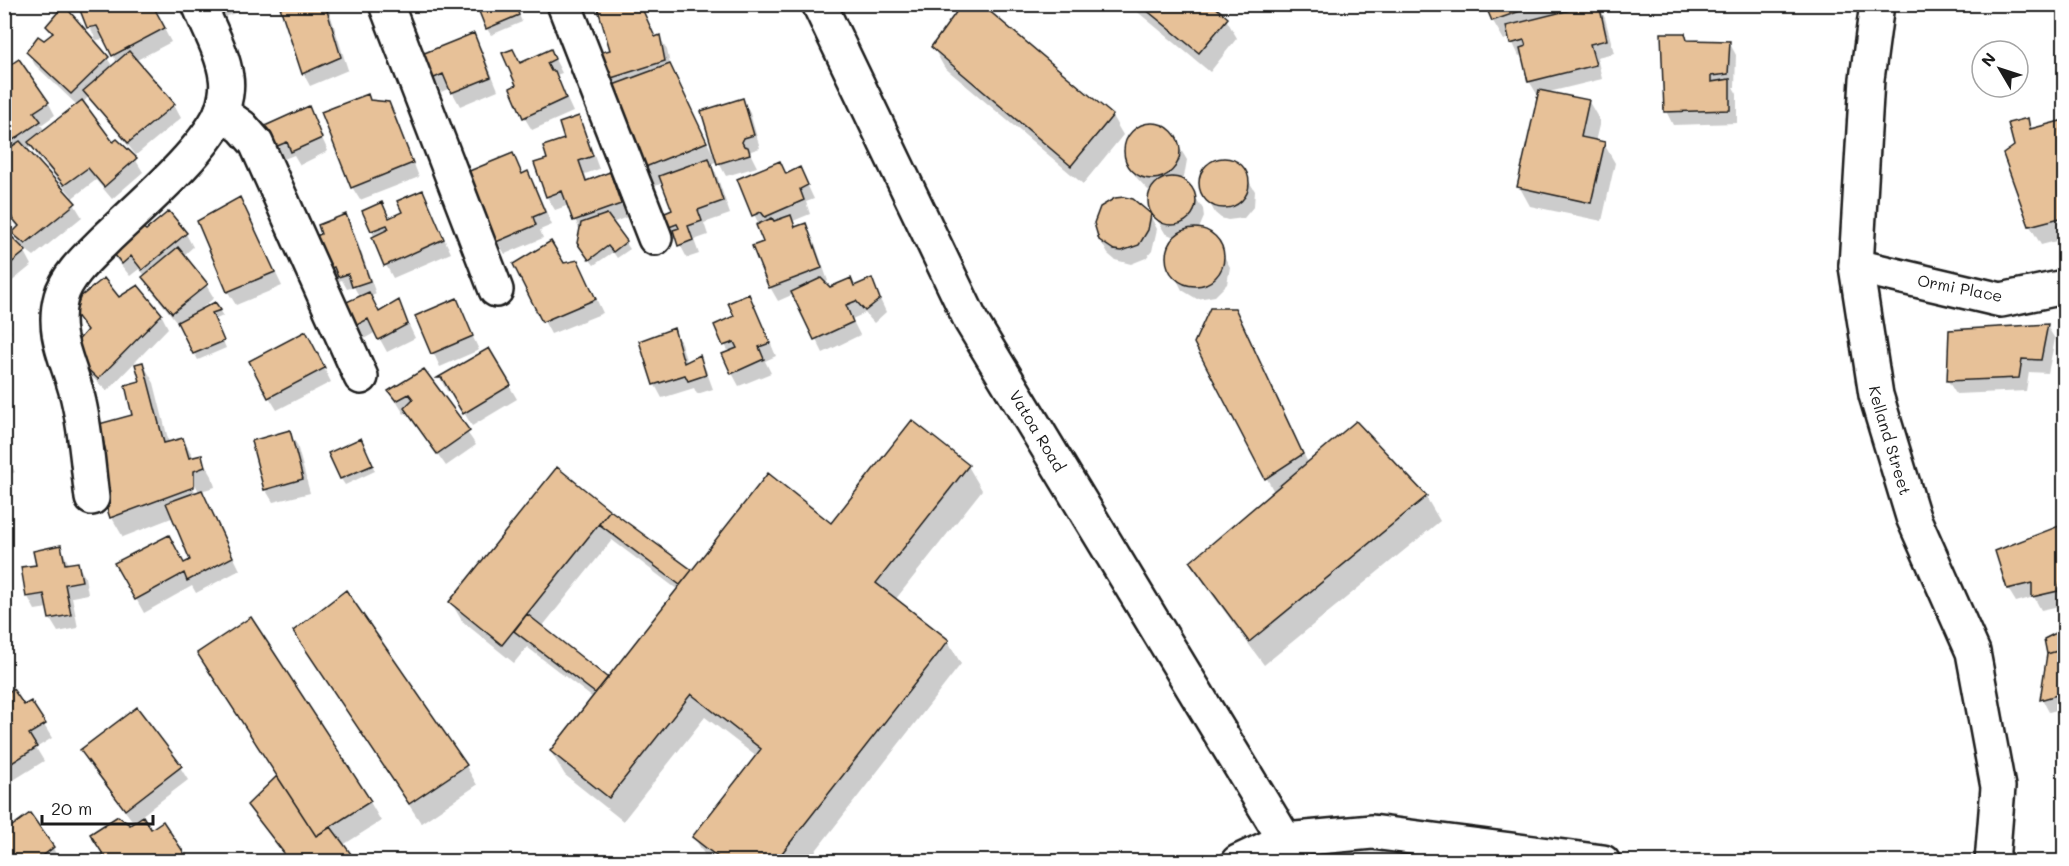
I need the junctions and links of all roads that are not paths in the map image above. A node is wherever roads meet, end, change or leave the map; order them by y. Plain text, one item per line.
1 (199, 4) edge
2 (386, 4) edge
3 (564, 4) edge
4 (819, 4) edge
5 (1877, 4) edge
6 (221, 112) junction
7 (655, 238) dead end
8 (1856, 266) junction
9 (2064, 287) edge
10 (496, 290) dead end
11 (361, 377) dead end
12 (92, 498) dead end
13 (1286, 840) junction
14 (1238, 861) edge
15 (1603, 861) edge
16 (1992, 861) edge

1 - 6 street
2 - 10 street
3 - 7 street
4 - 13 street, Vatoa Road
5 - 8 street, Kelland Street
6 - 11 street
6 - 12 street
8 - 9 street, Ormi Place
8 - 16 street, Kelland Street
13 - 14 street
13 - 15 street

